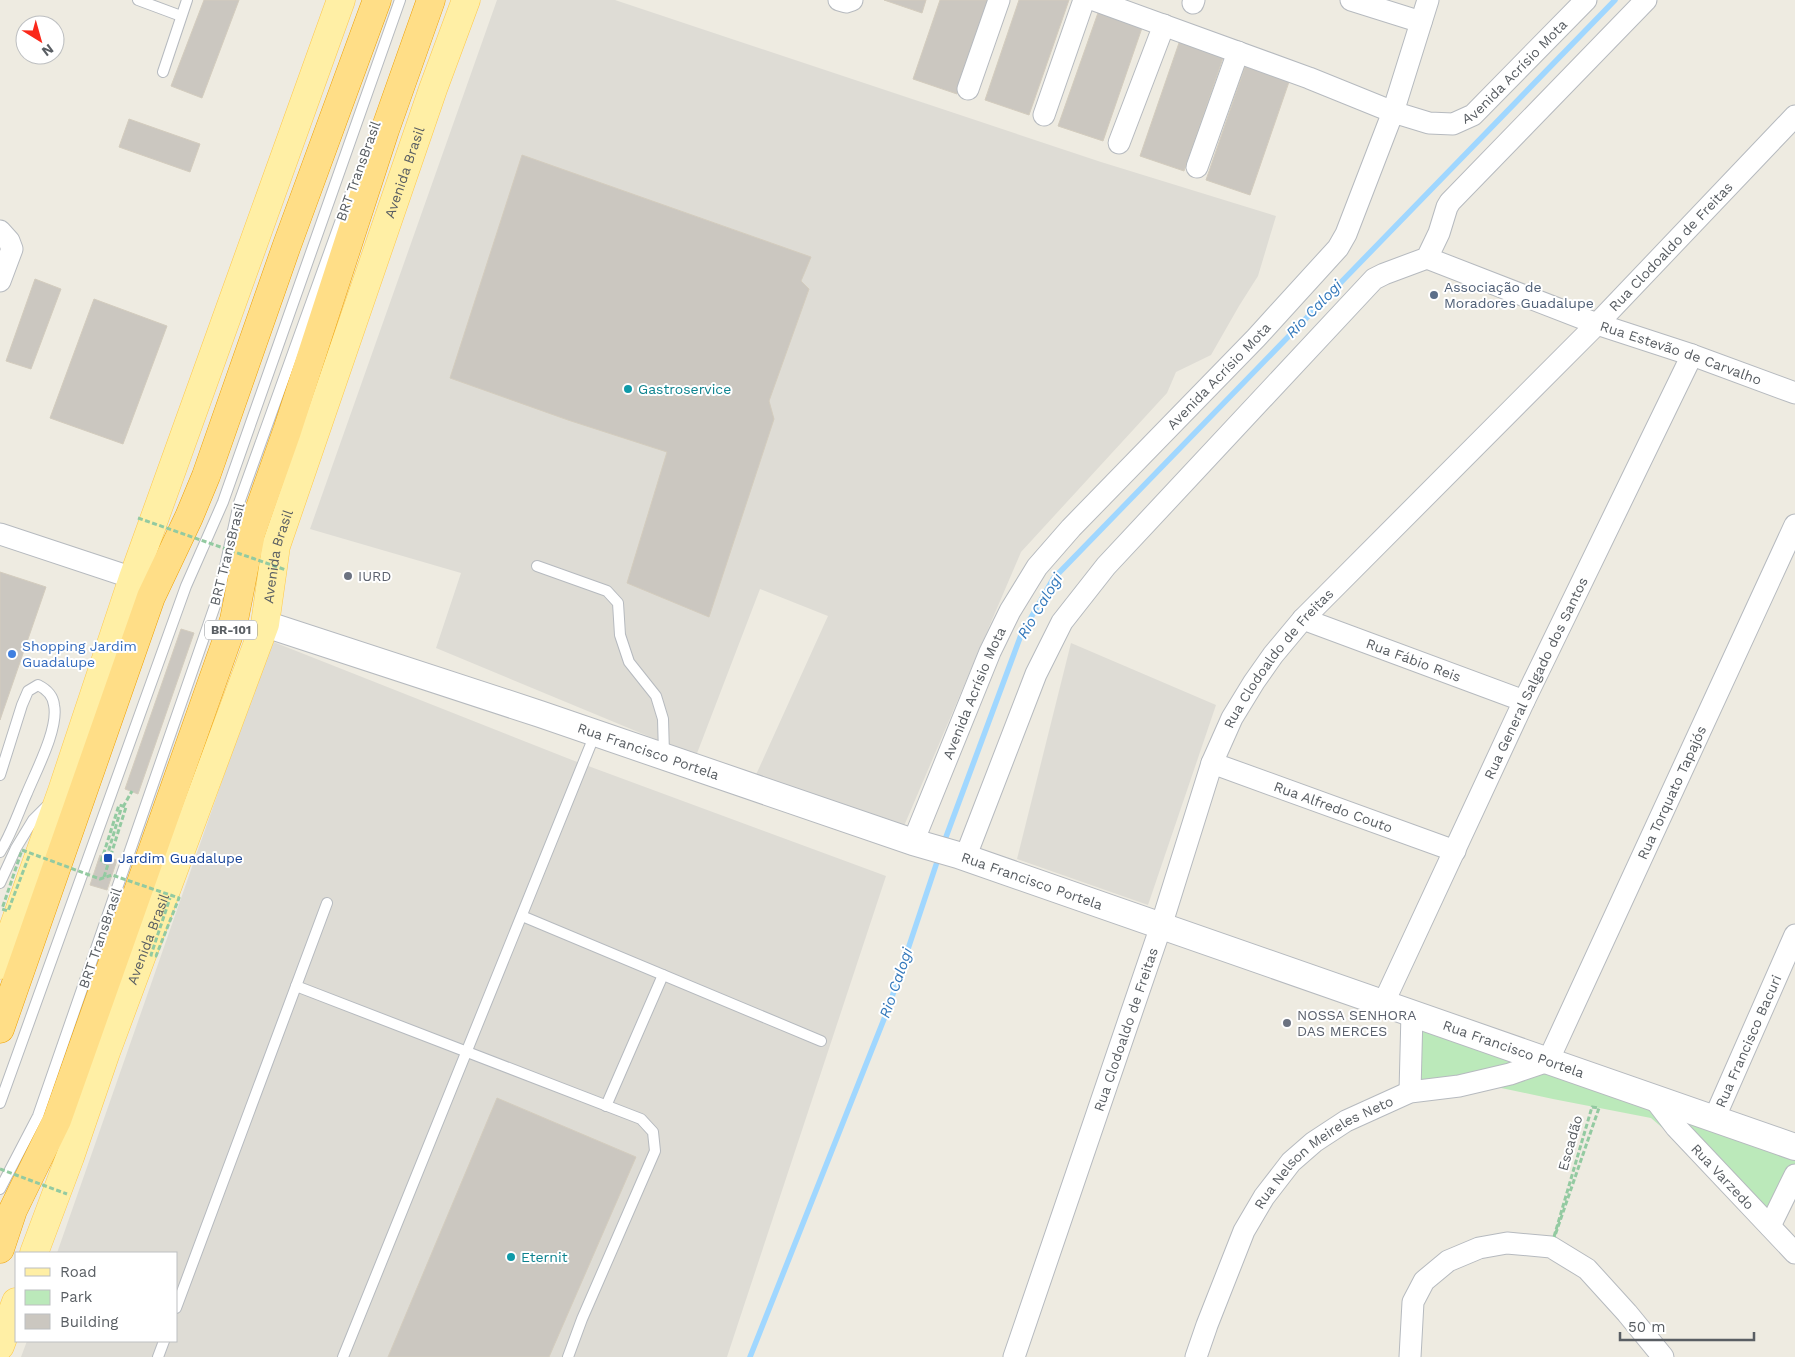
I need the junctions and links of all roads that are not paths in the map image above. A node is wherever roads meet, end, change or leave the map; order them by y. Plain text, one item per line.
1 (138, 0) edge
2 (187, 0) edge
3 (341, 0) edge
4 (377, 0) edge
5 (400, 0) edge
6 (431, 0) edge
7 (466, 0) edge
8 (840, 0) edge
9 (852, 0) edge
10 (999, 0) edge
11 (1084, 0) edge
12 (1094, 0) edge
13 (1351, 0) edge
14 (1428, 0) edge
15 (1586, 0) edge
16 (1646, 0) edge
17 (181, 16) junction
18 (1421, 22) junction
19 (1164, 25) junction
20 (1238, 52) junction
21 (163, 72) dead end
22 (968, 89) dead end
23 (1393, 112) junction
24 (1044, 115) dead end
25 (1795, 116) edge
26 (1119, 143) dead end
27 (1197, 167) dead end
28 (353, 186) dead end
29 (0, 231) edge
30 (1427, 258) junction
31 (0, 281) edge
32 (1596, 324) junction
33 (1692, 355) junction
34 (1795, 393) edge
35 (1795, 525) edge
36 (0, 534) edge
37 (537, 566) dead end
38 (133, 578) junction
39 (1302, 619) junction
40 (265, 624) junction
41 (1524, 701) junction
42 (595, 734) junction
43 (665, 758) junction
44 (1212, 763) junction
45 (0, 775) edge
46 (62, 792) junction
47 (917, 843) junction
48 (1454, 851) junction
49 (0, 852) edge
50 (962, 857) junction
51 (0, 883) edge
52 (327, 903) dead end
53 (522, 916) junction
54 (1161, 926) junction
55 (1795, 935) edge
56 (0, 965) edge
57 (663, 975) junction
58 (296, 986) junction
59 (1383, 1004) junction
60 (1412, 1014) junction
61 (0, 1029) edge
62 (821, 1041) dead end
63 (466, 1053) junction
64 (1548, 1061) junction
65 (1410, 1092) junction
66 (1653, 1098) junction
67 (0, 1103) edge
68 (606, 1106) junction
69 (1714, 1119) junction
70 (1795, 1147) edge
71 (1795, 1175) edge
72 (0, 1189) edge
73 (1770, 1226) junction
74 (0, 1249) edge
75 (34, 1252) edge
76 (1795, 1253) edge
77 (178, 1303) edge
78 (15, 1305) edge
79 (164, 1342) edge
80 (0, 1346) edge
81 (158, 1357) edge
82 (342, 1357) edge
83 (568, 1357) edge
84 (1014, 1357) edge
85 (1196, 1357) edge
86 (1410, 1357) edge
87 (1663, 1357) edge

1 - 17 lane
2 - 17 lane
3 - 38 main road
4 - 61 highway
5 - 67 lane, BRT TransBrasil
6 - 74 highway, Avenida Brasil / BR-101
7 - 40 main road, Avenida Brasil
8 - 9 street
10 - 22 street
11 - 24 street
12 - 19 street
13 - 18 street
14 - 18 street
15 - 23 street, Avenida Acrísio Mota
16 - 30 street
17 - 21 lane
18 - 23 street
19 - 20 street
19 - 26 street
20 - 23 street
20 - 27 street
23 - 47 street, Avenida Acrísio Mota
25 - 32 street, Rua Clodoaldo de Freitas
28 - 72 lane, BRT TransBrasil
29 - 31 street
30 - 32 street, Rua Estevão de Carvalho
30 - 50 street
32 - 33 street, Rua Estevão de Carvalho
32 - 39 street, Rua Clodoaldo de Freitas
33 - 34 street, Rua Estevão de Carvalho
33 - 41 street, Rua General Salgado dos Santos
35 - 64 street, Rua Torquato Tapajós
36 - 38 street
37 - 43 lane
38 - 46 main road
39 - 41 street, Rua Fábio Reis
39 - 44 street, Rua Clodoaldo de Freitas
40 - 42 street, Rua Francisco Portela
40 - 75 main road, Avenida Brasil
41 - 48 street, Rua General Salgado dos Santos
42 - 43 street, Rua Francisco Portela
42 - 53 lane
43 - 47 street, Rua Francisco Portela
44 - 48 street, Rua Alfredo Couto
44 - 54 street, Rua Clodoaldo de Freitas
45 - 49 lane
46 - 51 lane
46 - 56 main road
47 - 50 street, Rua Francisco Portela
48 - 59 street, Rua General Salgado dos Santos
50 - 54 street, Rua Francisco Portela
52 - 58 lane
53 - 57 lane
53 - 63 lane
54 - 59 street, Rua Francisco Portela
54 - 84 street, Rua Clodoaldo de Freitas
55 - 69 street, Rua Francisco Bacuri
57 - 62 lane
57 - 68 lane
58 - 63 lane
58 - 77 lane
59 - 60 street, Rua Francisco Portela
60 - 64 street, Rua Francisco Portela
60 - 65 street
63 - 68 lane
63 - 82 lane
64 - 65 street, Rua Nelson Meireles Neto
64 - 66 street, Rua Francisco Portela
65 - 85 street, Rua Nelson Meireles Neto
66 - 69 street, Rua Francisco Portela
66 - 73 street, Rua Varzedo
68 - 83 lane
69 - 70 street, Rua Francisco Portela
71 - 73 street
73 - 76 street, Rua Varzedo
78 - 80 main road
79 - 81 lane
86 - 87 street

